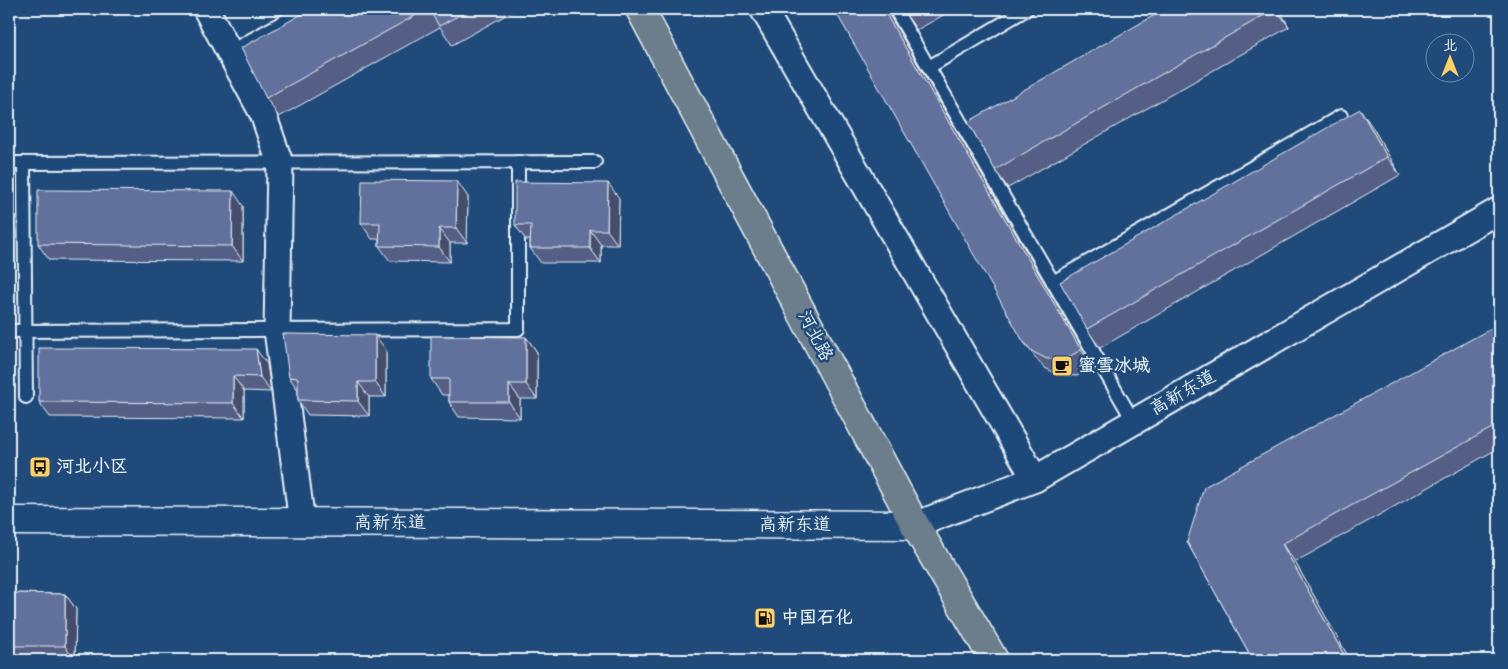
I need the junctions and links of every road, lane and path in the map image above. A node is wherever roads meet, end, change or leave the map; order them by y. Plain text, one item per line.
1 (206, 9) edge
2 (306, 9) edge
3 (640, 9) edge
4 (763, 9) edge
5 (895, 9) edge
6 (1027, 9) edge
7 (229, 52) junction
8 (929, 67) junction
9 (1341, 116) dead end
10 (518, 162) junction
11 (595, 162) dead end
12 (9, 163) edge
13 (24, 163) junction
14 (280, 163) junction
15 (1499, 210) edge
16 (1053, 282) junction
17 (277, 330) junction
18 (26, 331) junction
19 (9, 332) edge
20 (26, 397) dead end
21 (1134, 422) junction
22 (1035, 480) junction
23 (9, 521) edge
24 (302, 523) junction
25 (915, 525) junction
26 (994, 660) edge

1 - 7 street
2 - 7 lane
3 - 25 main road, 河北路
4 - 22 street
5 - 8 lane
6 - 8 lane
7 - 14 street
8 - 16 lane
9 - 16 lane
10 - 11 lane
10 - 14 lane
10 - 17 lane
12 - 13 lane
13 - 14 lane
13 - 18 lane
14 - 17 street
15 - 21 street, 高新东道
16 - 21 lane
17 - 18 lane
17 - 24 street
18 - 19 lane
18 - 20 lane
21 - 22 street, 高新东道
22 - 25 street, 高新东道
23 - 24 street, 高新东道
24 - 25 street, 高新东道
25 - 26 main road, 河北路

